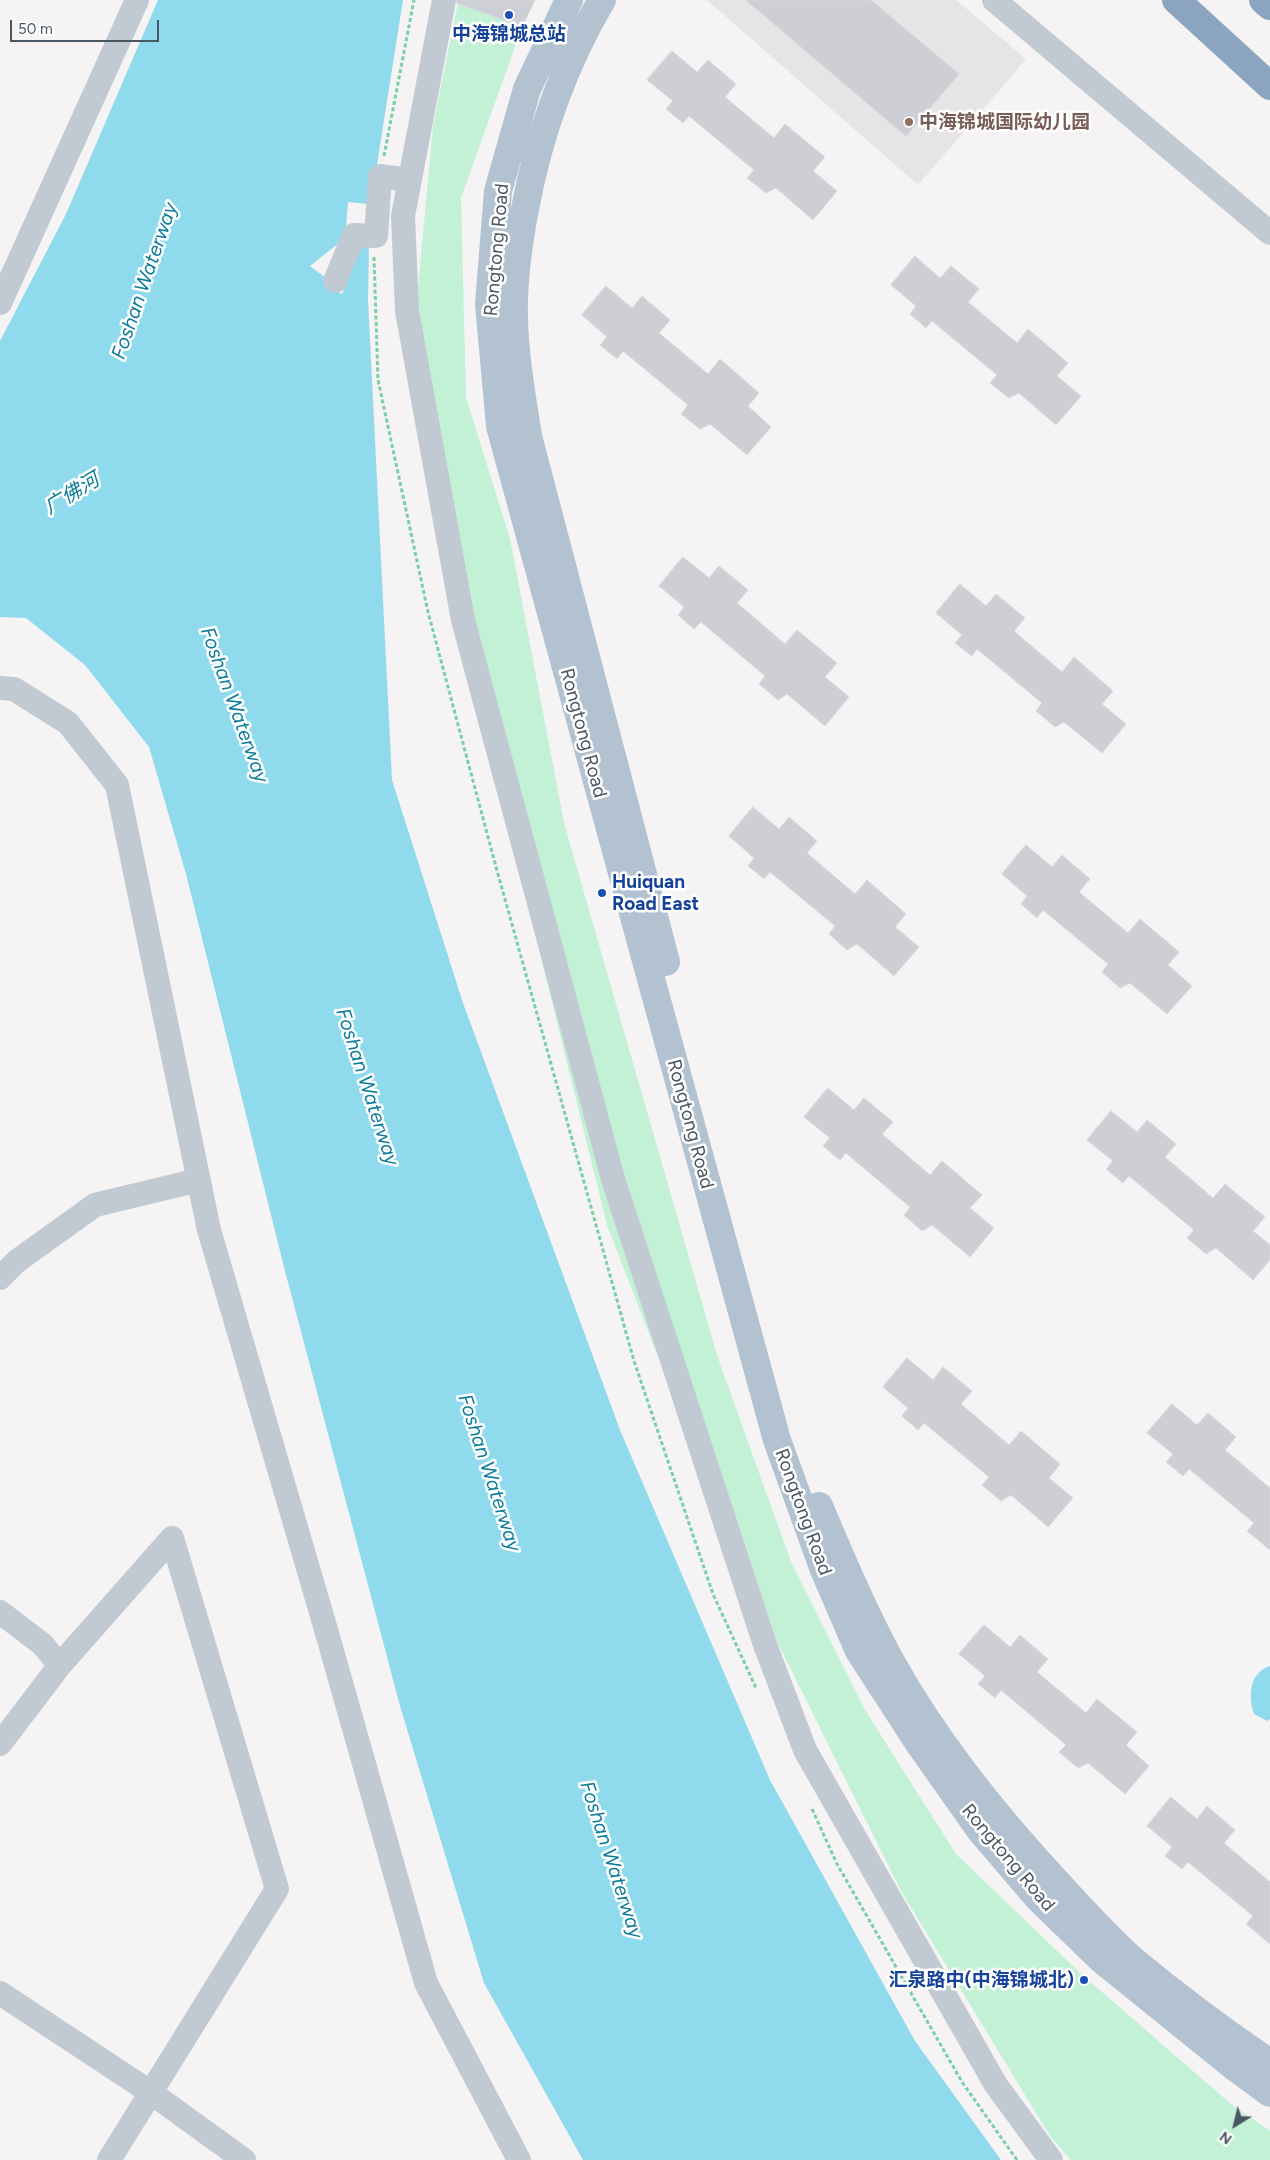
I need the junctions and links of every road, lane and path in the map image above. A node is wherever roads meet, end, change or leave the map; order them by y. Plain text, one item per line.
1 (137, 0) edge
2 (414, 0) edge
3 (444, 0) edge
4 (569, 0) edge
5 (602, 0) edge
6 (994, 0) edge
7 (1176, 0) edge
8 (1263, 0) edge
9 (1270, 6) edge
10 (1270, 86) edge
11 (380, 176) junction
12 (410, 180) junction
13 (1270, 232) edge
14 (335, 281) dead end
15 (0, 303) edge
16 (0, 688) edge
17 (199, 1180) junction
18 (0, 1278) edge
19 (0, 1612) edge
20 (60, 1665) junction
21 (0, 1744) edge
22 (0, 1994) edge
23 (1270, 2063) edge
24 (150, 2092) junction
25 (1270, 2093) edge
26 (108, 2160) edge
27 (244, 2160) edge
28 (520, 2160) edge
29 (1051, 2160) edge

1 - 15 street
2 - 11 path
3 - 12 street
4 - 25 main road, Rongtong Road
5 - 23 main road, Rongtong Road
6 - 13 street
7 - 10 highway
8 - 9 highway
11 - 12 street
11 - 14 street
12 - 29 street
16 - 17 street
17 - 18 street
17 - 28 street
19 - 20 street
20 - 21 street
20 - 24 street
22 - 24 street
24 - 26 street
24 - 27 street

